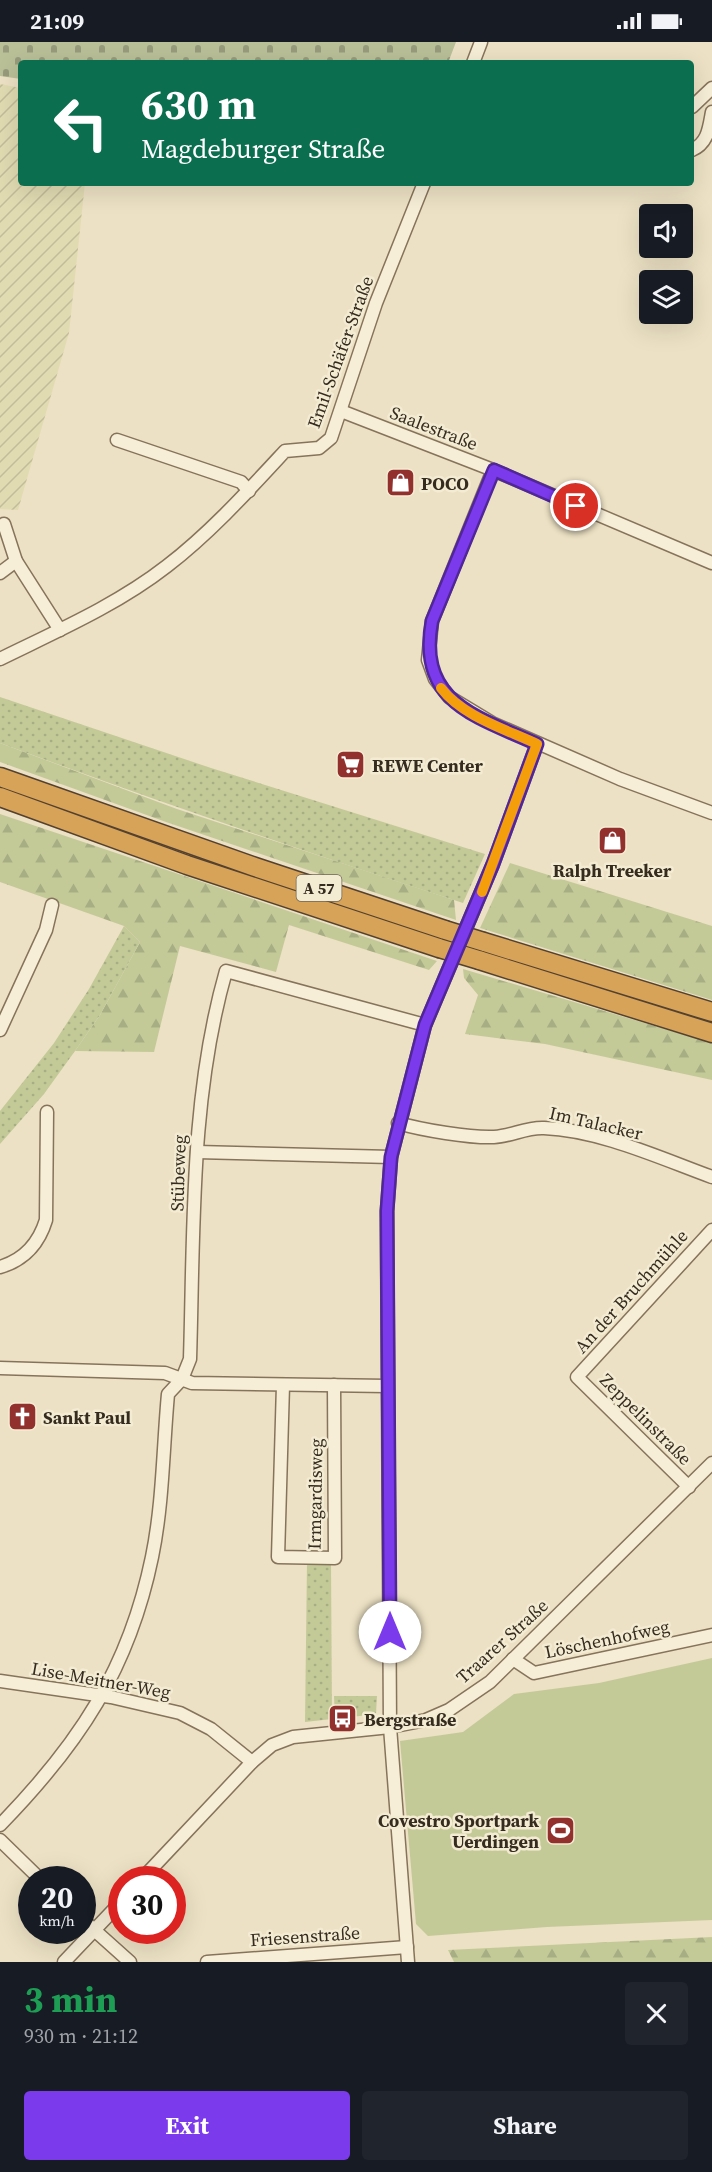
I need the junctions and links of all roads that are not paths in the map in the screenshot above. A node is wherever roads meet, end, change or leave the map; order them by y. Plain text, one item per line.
1 (481, 42) edge
2 (473, 60) edge
3 (712, 90) edge
4 (694, 105) edge
5 (712, 112) edge
6 (694, 149) edge
7 (423, 186) edge
8 (341, 411) junction
9 (117, 440) dead end
10 (494, 470) junction
11 (249, 490) junction
12 (4, 524) dead end
13 (16, 561) junction
14 (712, 563) edge
15 (0, 573) edge
16 (60, 630) junction
17 (0, 659) edge
18 (537, 744) junction
19 (0, 777) edge
20 (0, 797) edge
21 (712, 813) edge
22 (52, 905) dead end
23 (712, 1012) edge
24 (425, 1025) junction
25 (0, 1030) edge
26 (712, 1033) edge
27 (47, 1112) dead end
28 (398, 1123) junction
29 (197, 1152) junction
30 (391, 1157) junction
31 (712, 1177) edge
32 (712, 1230) edge
33 (0, 1267) edge
34 (0, 1368) edge
35 (577, 1377) joint
36 (182, 1379) junction
37 (283, 1385) junction
38 (334, 1385) junction
39 (387, 1386) junction
40 (712, 1463) edge
41 (689, 1487) junction
42 (712, 1635) edge
43 (513, 1659) junction
44 (0, 1680) edge
45 (103, 1696) junction
46 (390, 1728) junction
47 (252, 1762) junction
48 (0, 1825) edge
49 (0, 1840) edge
50 (27, 1866) edge
51 (154, 1866) edge
52 (108, 1916) edge
53 (96, 1928) edge
54 (96, 1932) edge
55 (81, 1944) edge
56 (406, 1947) junction
57 (64, 1962) edge
58 (130, 1962) edge
59 (207, 1962) edge
60 (408, 1962) edge

1 - 2 street
3 - 4 street
5 - 6 street
7 - 8 street, Emil-Schäfer-Straße
8 - 10 street, Saalestraße
8 - 11 street, Emil-Schäfer-Straße
9 - 11 street
10 - 14 street, Saalestraße
10 - 18 street
11 - 16 street, Emil-Schäfer-Straße
12 - 13 street
13 - 15 street
13 - 16 street
16 - 17 street, Emil-Schäfer-Straße
18 - 21 street
18 - 24 street
19 - 23 highway, A 57, bridge
20 - 26 highway, A 57, bridge
22 - 25 street
24 - 28 street
24 - 29 street, Stübeweg
27 - 33 street
28 - 30 street
28 - 31 street, Im Talacker
29 - 30 street
29 - 36 street, Stübeweg
30 - 39 street
32 - 35 street, An der Bruchmühle
34 - 36 street
35 - 41 street, Zeppelinstraße
36 - 37 street
36 - 45 street, Stübeweg
37 - 38 street
37 - 38 street, Irmgardisweg
38 - 39 street
39 - 46 street
40 - 41 street, Traarer Straße
41 - 43 street, Traarer Straße
42 - 43 street, Löschenhofweg
43 - 46 street, Traarer Straße
44 - 45 street, Lise-Meitner-Weg
45 - 47 street, Lise-Meitner-Weg
45 - 48 street, Stübeweg
46 - 47 street, Traarer Straße
46 - 56 street
47 - 51 street, Traarer Straße
49 - 50 street
52 - 53 street
54 - 58 street
55 - 57 street
56 - 59 street, Friesenstraße
56 - 60 street

